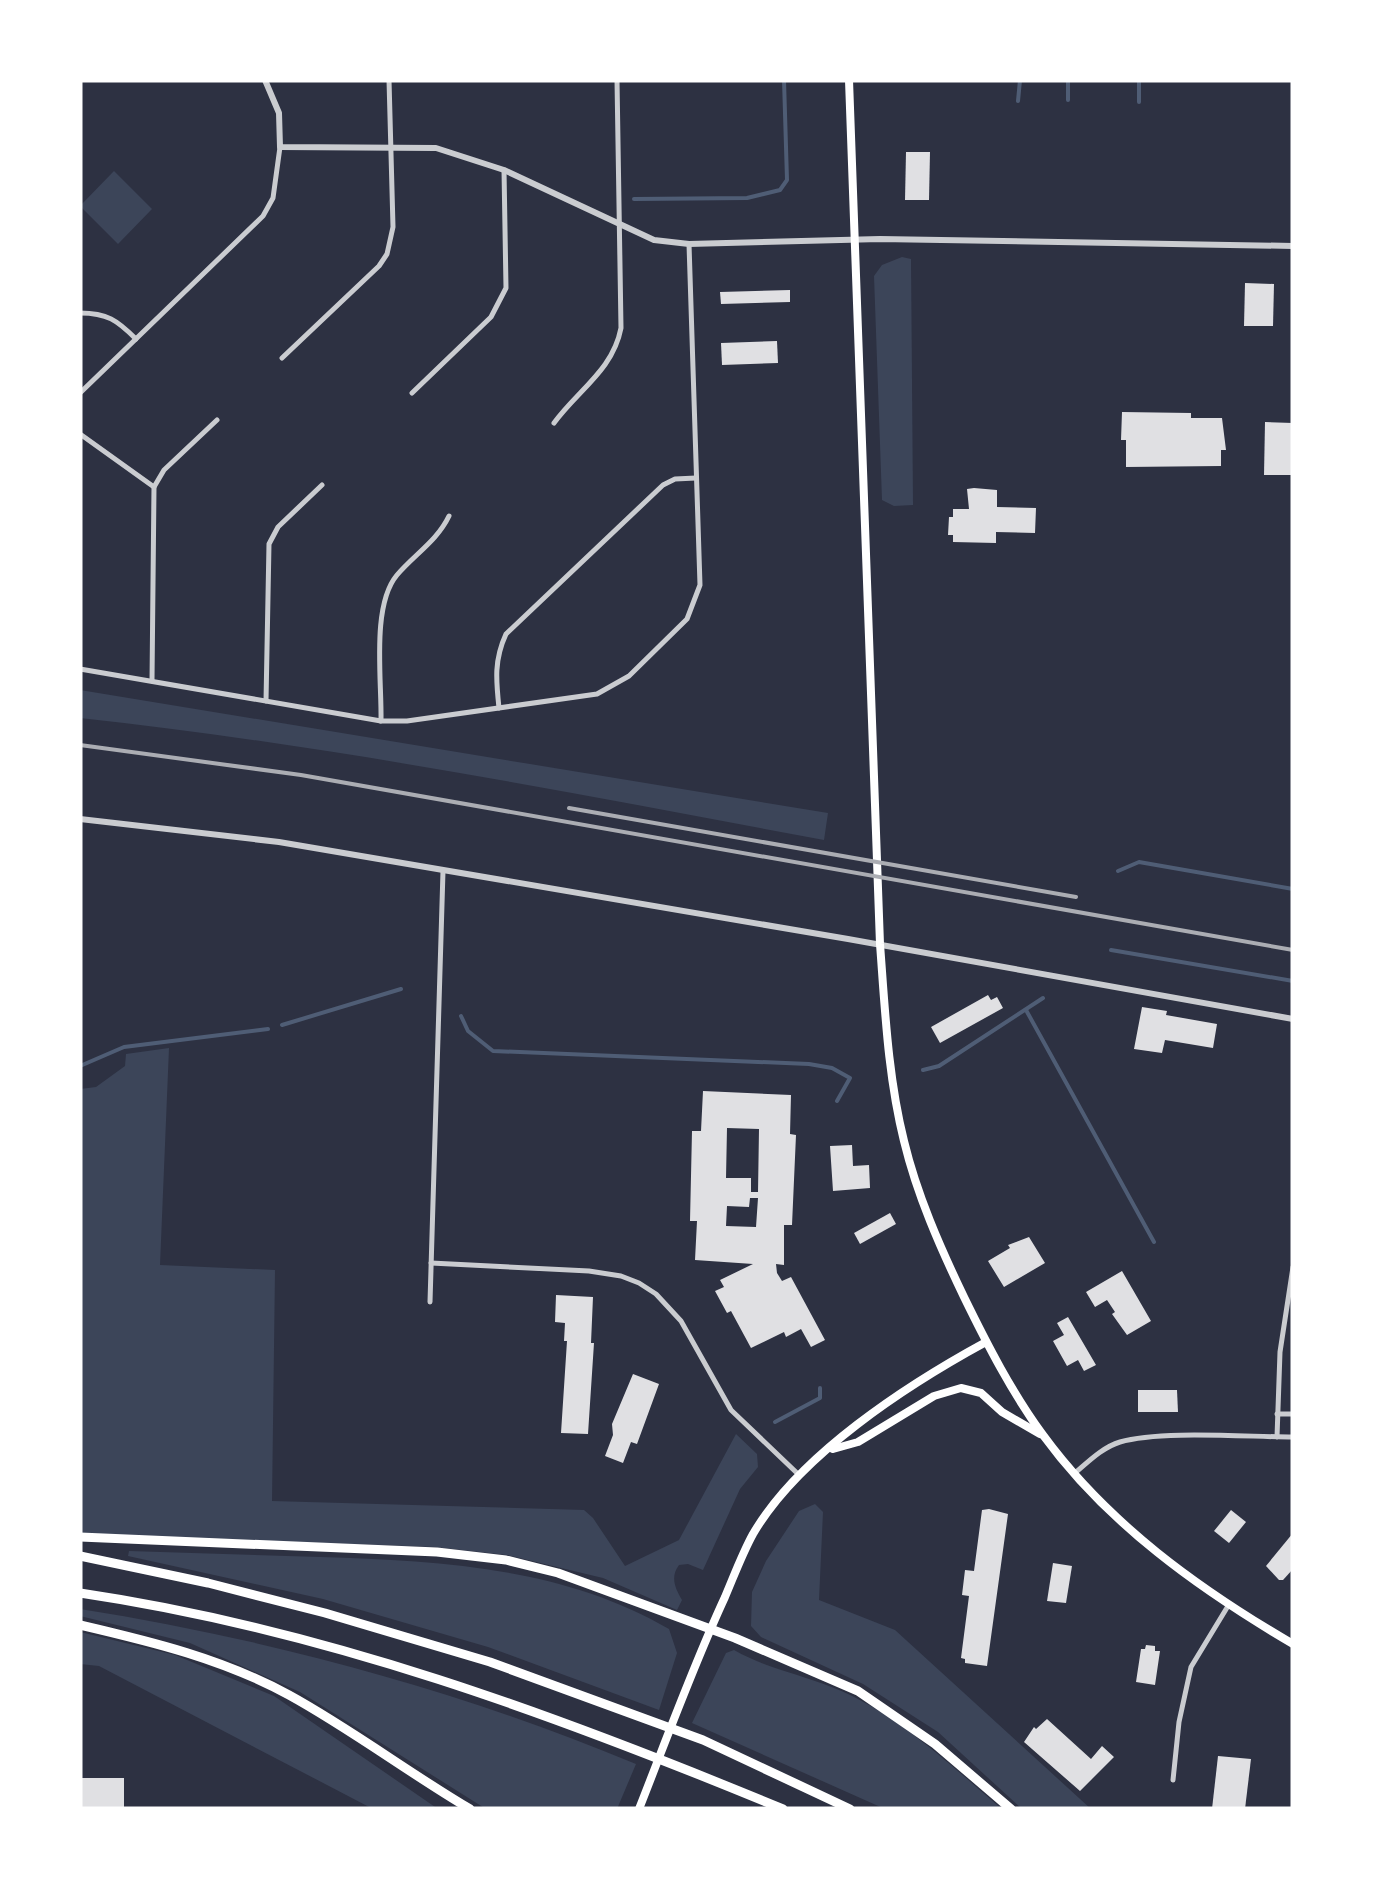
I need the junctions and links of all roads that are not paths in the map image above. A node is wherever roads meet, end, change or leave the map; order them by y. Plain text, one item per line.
1 (266, 80) edge
2 (390, 80) edge
3 (616, 80) edge
4 (850, 80) edge
5 (390, 146) junction
6 (280, 147) junction
7 (504, 170) junction
8 (618, 225) junction
9 (856, 240) junction
10 (689, 244) junction
11 (1293, 246) edge
12 (80, 313) edge
13 (136, 339) junction
14 (282, 358) dead end
15 (80, 393) edge
16 (412, 394) dead end
17 (217, 420) dead end
18 (554, 423) dead end
19 (80, 434) edge
20 (696, 478) junction
21 (322, 485) dead end
22 (154, 487) junction
23 (449, 516) dead end
24 (80, 669) edge
25 (152, 681) junction
26 (266, 702) junction
27 (499, 708) junction
28 (381, 722) junction
29 (80, 819) edge
30 (443, 869) junction
31 (880, 944) junction
32 (1293, 1020) edge
33 (431, 1264) junction
34 (1293, 1267) edge
35 (430, 1302) dead end
36 (1289, 1304) edge
37 (986, 1342) junction
38 (1277, 1414) junction
39 (1293, 1414) edge
40 (1044, 1436) junction
41 (1277, 1437) junction
42 (1293, 1437) edge
43 (828, 1450) junction
44 (1075, 1473) junction
45 (800, 1476) junction
46 (80, 1537) edge
47 (80, 1556) edge
48 (80, 1593) edge
49 (1228, 1606) junction
50 (80, 1624) edge
51 (710, 1630) junction
52 (1293, 1644) edge
53 (1173, 1780) dead end
54 (470, 1809) edge
55 (639, 1809) edge
56 (784, 1809) edge
57 (850, 1809) edge
58 (1011, 1809) edge

1 - 6 street
2 - 5 street
3 - 8 street
4 - 9 main road
5 - 6 street
5 - 7 street
5 - 14 street
6 - 13 street
7 - 8 street
7 - 16 street
8 - 10 street
8 - 18 street
9 - 10 street
9 - 11 street
9 - 31 main road
10 - 20 street
12 - 13 street
13 - 15 street
17 - 22 street
19 - 22 street
20 - 27 street
20 - 27 street
21 - 26 street
22 - 25 street
23 - 28 street
24 - 25 street
25 - 26 street
26 - 28 street
27 - 28 street
29 - 30 street
30 - 31 street
30 - 33 street
31 - 32 street
31 - 37 main road
33 - 35 street
33 - 45 street
34 - 36 street
36 - 38 street
37 - 40 main road
37 - 43 main road
38 - 39 street
38 - 41 street
40 - 43 main road
40 - 44 main road
41 - 42 street
41 - 44 street
43 - 45 main road
44 - 49 main road
45 - 51 main road
46 - 51 highway
47 - 57 highway
48 - 56 highway
49 - 52 main road
49 - 53 street
50 - 54 highway
51 - 55 main road
51 - 58 highway

